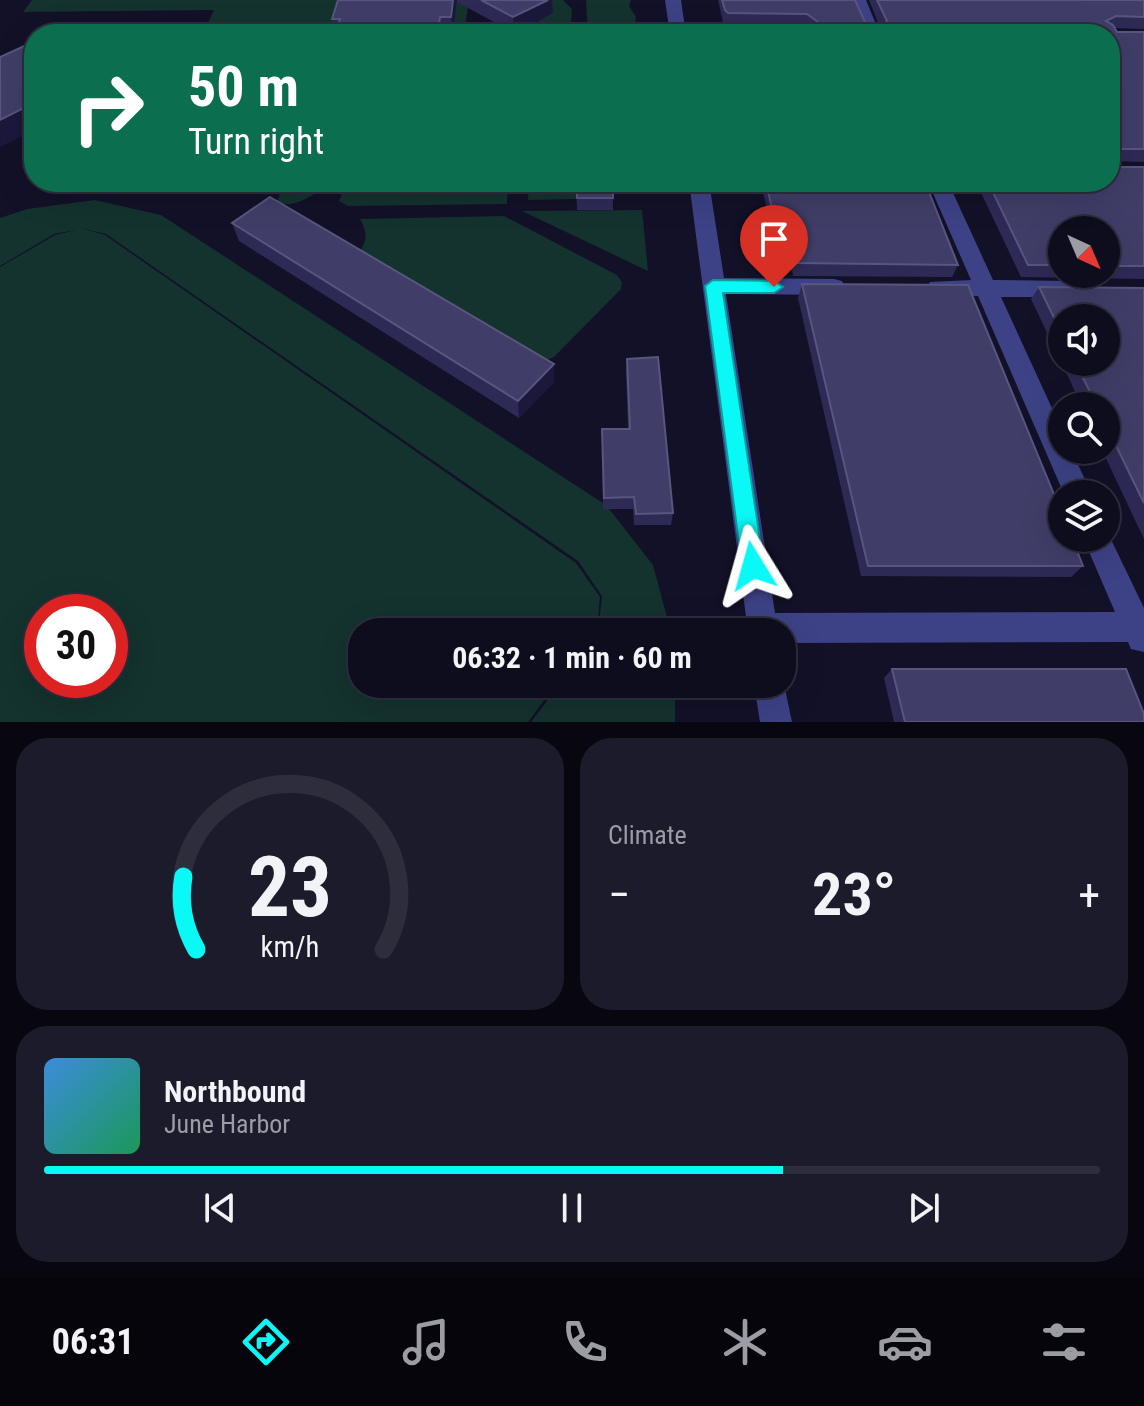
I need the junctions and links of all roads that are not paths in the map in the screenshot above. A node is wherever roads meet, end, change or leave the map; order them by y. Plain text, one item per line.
1 (673, 0) edge
2 (858, 0) edge
3 (677, 24) edge
4 (868, 24) edge
5 (700, 192) edge
6 (943, 192) edge
7 (713, 286) junction
8 (850, 288) edge
9 (911, 288) edge
10 (987, 289) junction
11 (1097, 289) edge
12 (1072, 480) edge
13 (1104, 552) edge
14 (760, 618) edge
15 (796, 630) edge
16 (1142, 633) edge
17 (772, 698) edge
18 (776, 722) edge

1 - 3 street
2 - 4 street
5 - 7 street
6 - 10 street
7 - 8 street
7 - 14 street
9 - 10 street
10 - 11 street
10 - 12 street
13 - 16 street
15 - 16 street
17 - 18 street

